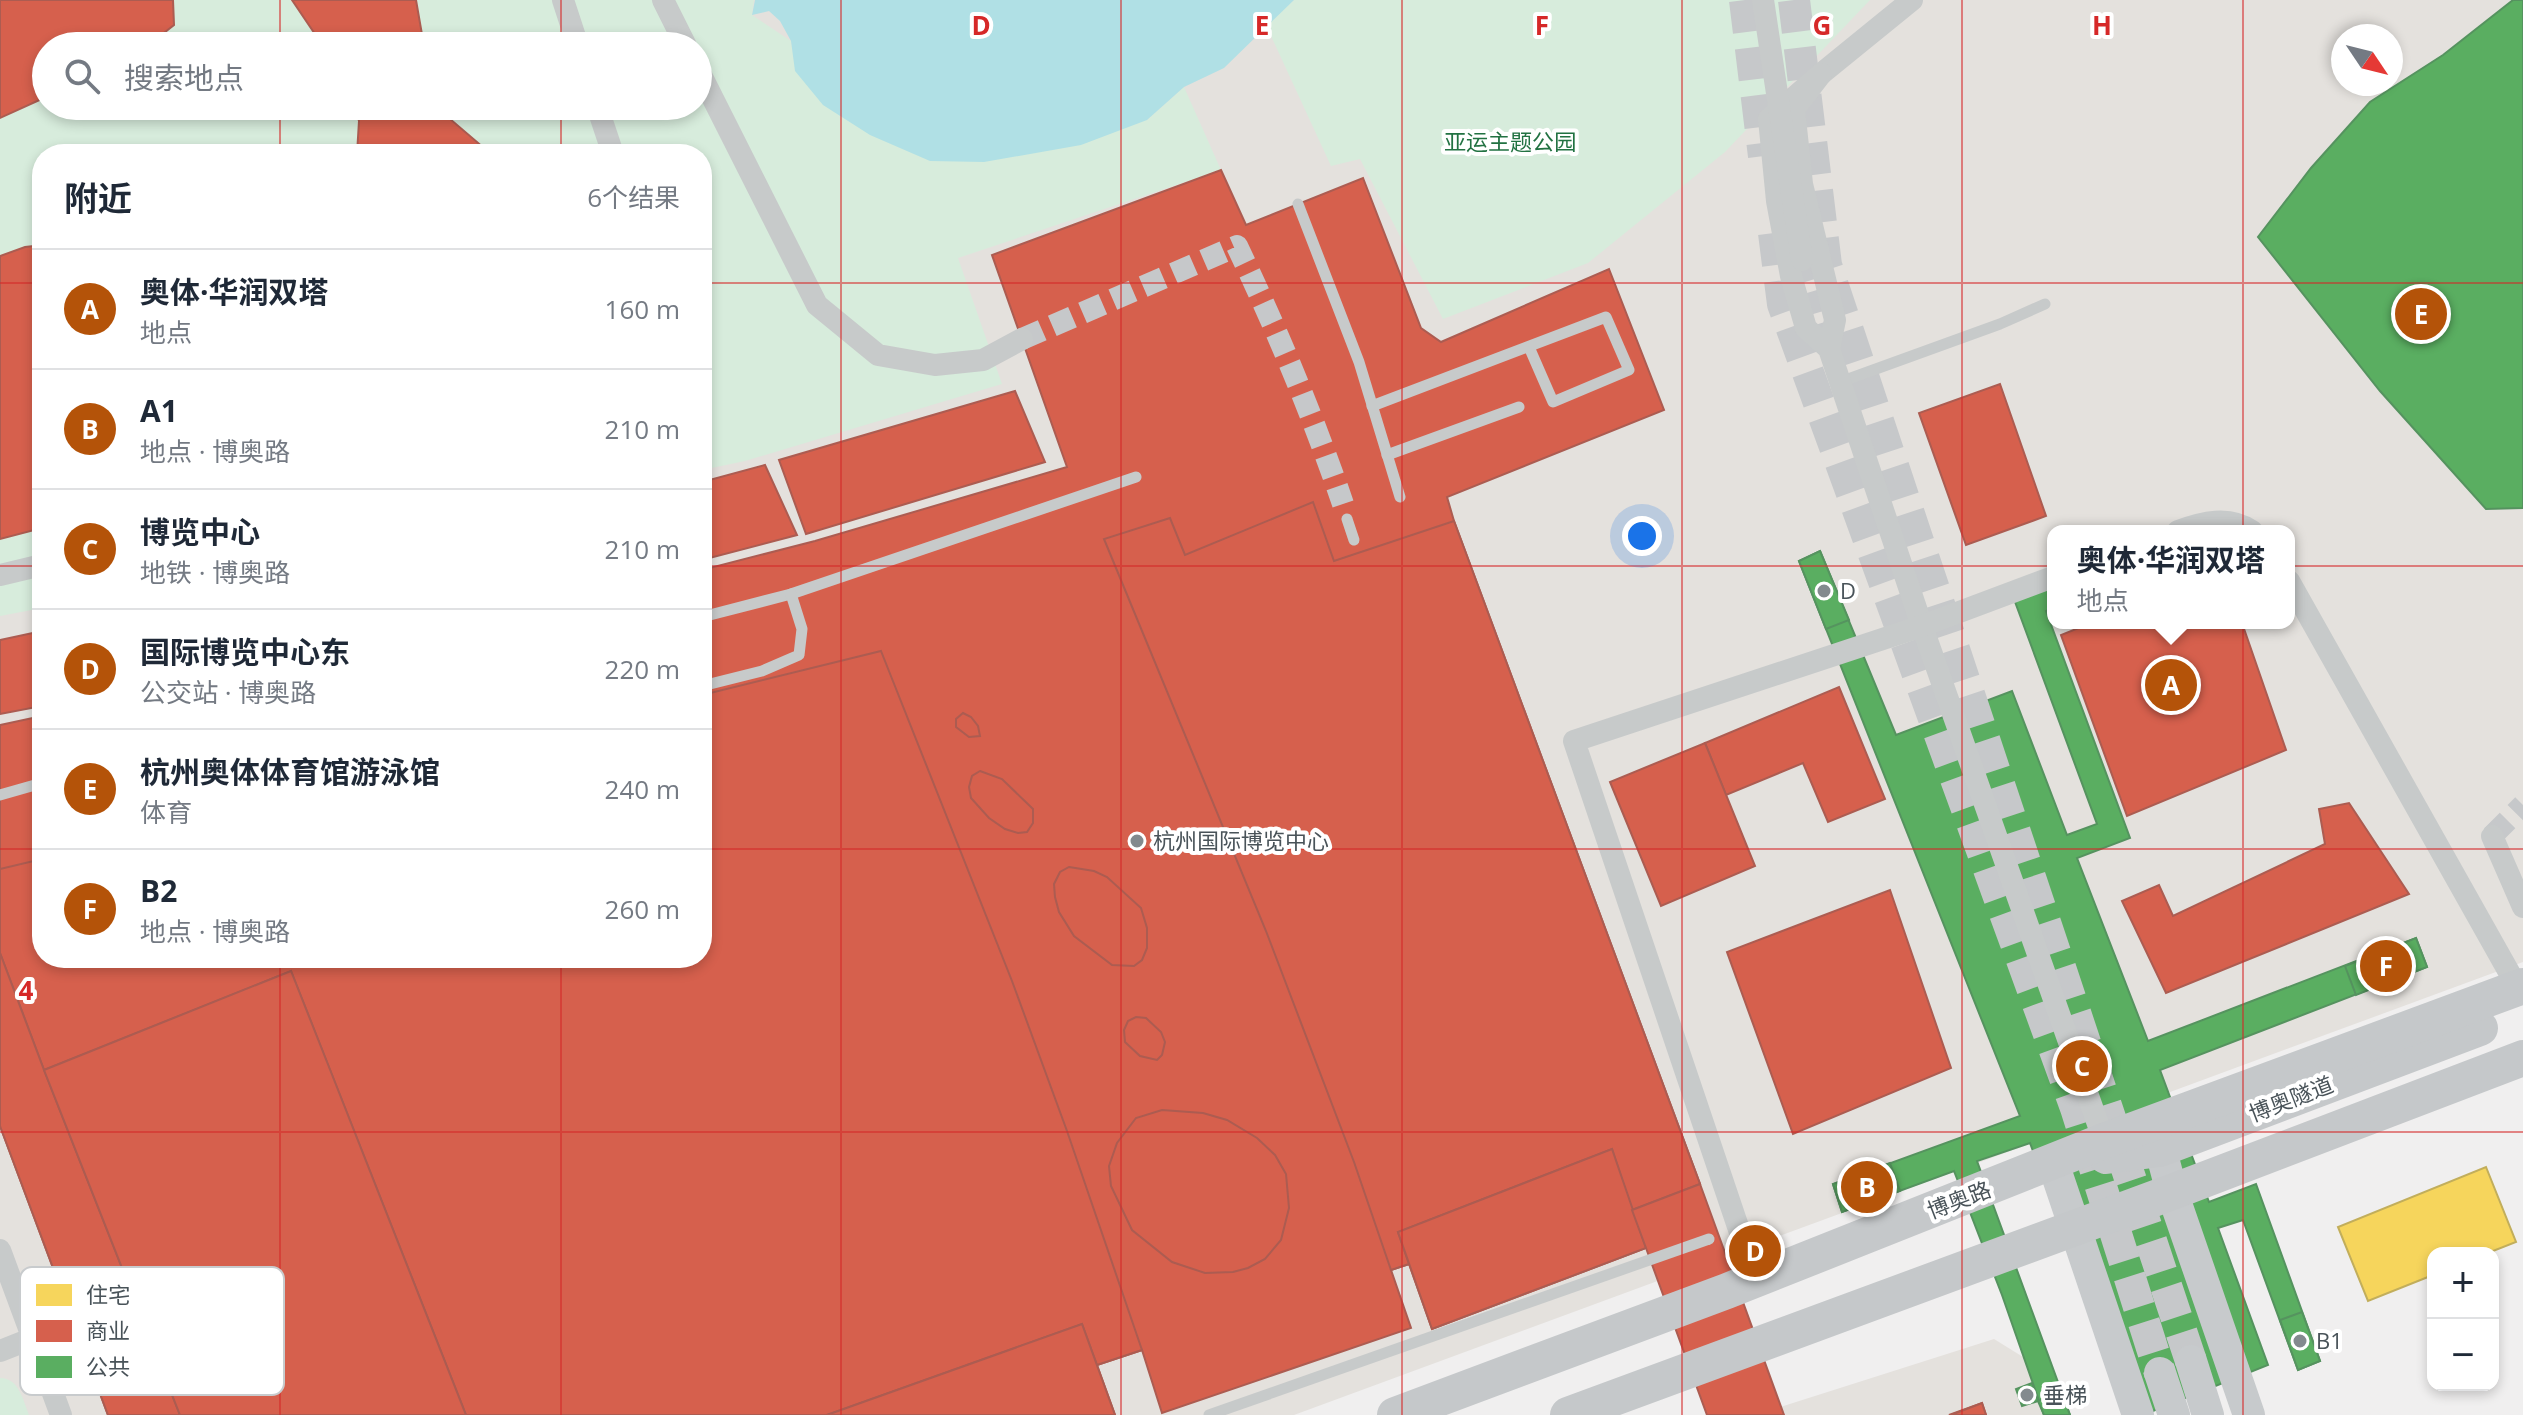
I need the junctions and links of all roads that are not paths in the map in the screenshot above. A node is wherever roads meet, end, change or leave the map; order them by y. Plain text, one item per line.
1 (563, 0) edge
2 (663, 0) edge
3 (1763, 0) edge
4 (1912, 0) edge
5 (573, 32) edge
6 (679, 32) edge
7 (1821, 74) junction
8 (712, 97) edge
9 (602, 120) edge
10 (610, 144) edge
11 (1298, 204) dead end
12 (1802, 260) tunnel mouth
13 (2045, 304) dead end
14 (1022, 339) tunnel mouth
15 (1529, 347) junction
16 (1829, 349) junction
17 (1840, 382) junction
18 (1372, 406) junction
19 (1519, 407) dead end
20 (1387, 455) junction
21 (1136, 477) dead end
22 (1400, 497) dead end
23 (1347, 519) tunnel mouth
24 (2194, 525) edge
25 (2244, 525) edge
26 (1354, 540) dead end
27 (32, 567) edge
28 (0, 575) edge
29 (2047, 579) edge
30 (2295, 592) edge
31 (791, 594) junction
32 (712, 614) edge
33 (1922, 626) junction
34 (712, 684) edge
35 (32, 786) edge
36 (0, 795) edge
37 (2492, 836) dead end
38 (2523, 907) edge
39 (2521, 995) edge
40 (2523, 1050) edge
41 (2523, 1058) edge
42 (2465, 1081) junction
43 (2157, 1136) junction
44 (2104, 1141) junction
45 (2053, 1163) junction
46 (2172, 1192) junction
47 (2075, 1227) junction
48 (1709, 1239) dead end
49 (0, 1250) edge
50 (1756, 1280) junction
51 (20, 1303) edge
52 (20, 1343) edge
53 (0, 1351) edge
54 (2191, 1361) tunnel mouth
55 (2160, 1373) tunnel mouth
56 (54, 1395) edge
57 (61, 1415) edge
58 (1209, 1415) edge
59 (1395, 1415) edge
60 (1568, 1415) edge
61 (2138, 1415) edge
62 (2174, 1415) edge
63 (2208, 1415) edge
64 (2249, 1415) edge

1 - 5 street
2 - 6 street
3 - 12 street, bridge
4 - 7 street
7 - 16 street
7 - 16 street
8 - 14 street
9 - 10 street
11 - 18 lane
13 - 17 lane
15 - 15 lane
15 - 18 lane
16 - 17 street
17 - 33 street
18 - 20 lane
19 - 20 lane
20 - 22 lane
21 - 31 lane
23 - 26 lane
24 - 25 street
27 - 28 street
29 - 33 street
30 - 39 street
31 - 32 lane
31 - 34 lane
33 - 44 street
33 - 50 street
35 - 36 lane
37 - 38 street
39 - 43 main road, 博奥路
40 - 42 main road
41 - 42 main road
42 - 46 main road
43 - 44 main road, 博奥路
43 - 45 main road
43 - 46 main road
44 - 45 main road, 博奥路
45 - 47 main road
45 - 50 main road, 博奥路
46 - 47 main road
46 - 64 main road
47 - 60 main road
47 - 61 main road
48 - 58 lane
49 - 51 street
50 - 59 main road, 博奥路
52 - 53 street
54 - 63 main road
55 - 62 main road
56 - 57 street

